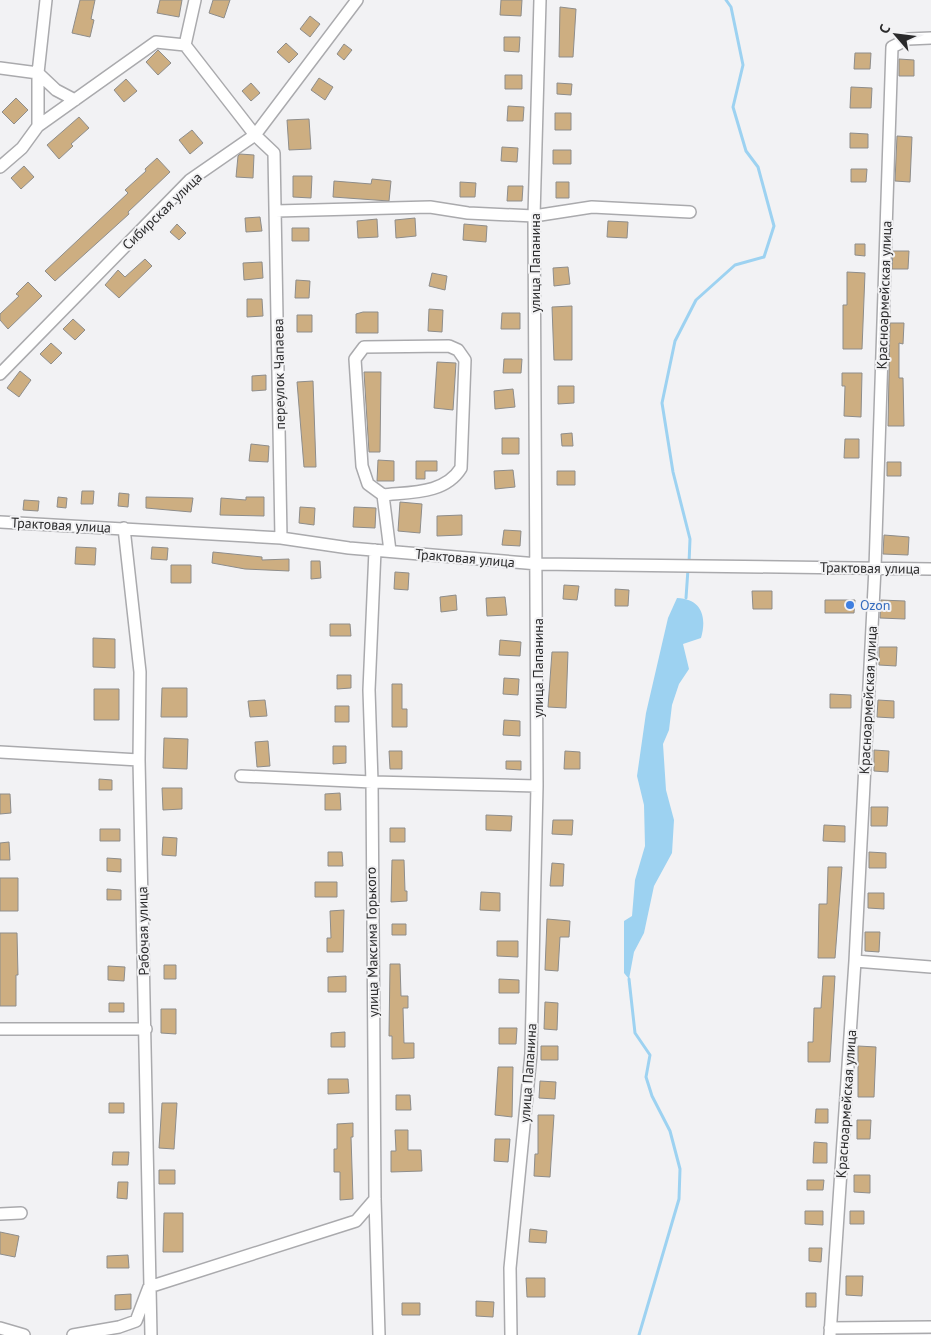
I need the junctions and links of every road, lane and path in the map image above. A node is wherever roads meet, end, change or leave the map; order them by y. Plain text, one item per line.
1 (46, 0) edge
2 (195, 0) edge
3 (357, 0) edge
4 (540, 0) edge
5 (931, 38) edge
6 (185, 46) junction
7 (0, 68) edge
8 (38, 73) junction
9 (74, 100) junction
10 (38, 126) junction
11 (255, 135) junction
12 (0, 167) edge
13 (276, 211) junction
14 (690, 212) dead end
15 (534, 216) junction
16 (0, 374) edge
17 (383, 495) junction
18 (0, 522) edge
19 (124, 528) junction
20 (281, 538) junction
21 (375, 550) junction
22 (390, 551) junction
23 (538, 564) junction
24 (875, 568) junction
25 (931, 568) edge
26 (0, 752) edge
27 (139, 760) junction
28 (241, 776) dead end
29 (372, 782) junction
30 (537, 786) junction
31 (855, 961) junction
32 (931, 967) edge
33 (0, 1029) edge
34 (146, 1029) junction
35 (375, 1199) junction
36 (21, 1213) dead end
37 (0, 1214) edge
38 (149, 1287) junction
39 (931, 1327) edge
40 (0, 1328) edge
41 (830, 1331) edge
42 (24, 1335) edge
43 (73, 1335) edge
44 (151, 1335) edge
45 (379, 1335) edge
46 (511, 1335) edge

1 - 8 street
2 - 6 street
3 - 11 street, Сибирская улица
4 - 15 street, улица Папанина
5 - 24 street, Красноармейская улица
6 - 9 street
6 - 11 street, переулок Чапаева
7 - 8 street
8 - 9 street
8 - 10 street
9 - 10 street
10 - 12 street
11 - 13 street, переулок Чапаева
11 - 16 street, Сибирская улица
13 - 15 street
13 - 20 street, переулок Чапаева
14 - 15 street
15 - 23 street, улица Папанина
17 - 17 street
17 - 22 street
18 - 19 street, Трактовая улица
19 - 20 street, Трактовая улица
19 - 27 street, Рабочая улица
20 - 21 street, Трактовая улица
21 - 22 street, Трактовая улица
21 - 29 street, улица Максима Горького
22 - 23 street, Трактовая улица
23 - 24 street, Трактовая улица
23 - 30 street, улица Папанина
24 - 25 street, Трактовая улица
24 - 31 street, Красноармейская улица
26 - 27 street
27 - 34 street, Рабочая улица
28 - 29 street
29 - 30 street
29 - 35 street, улица Максима Горького
30 - 46 street, улица Папанина
31 - 32 street
31 - 41 street, Красноармейская улица
33 - 34 street
34 - 38 street, Рабочая улица
35 - 38 street
35 - 45 street, улица Максима Горького
36 - 37 street
38 - 43 street
38 - 44 street, Рабочая улица
39 - 41 street
40 - 42 street

